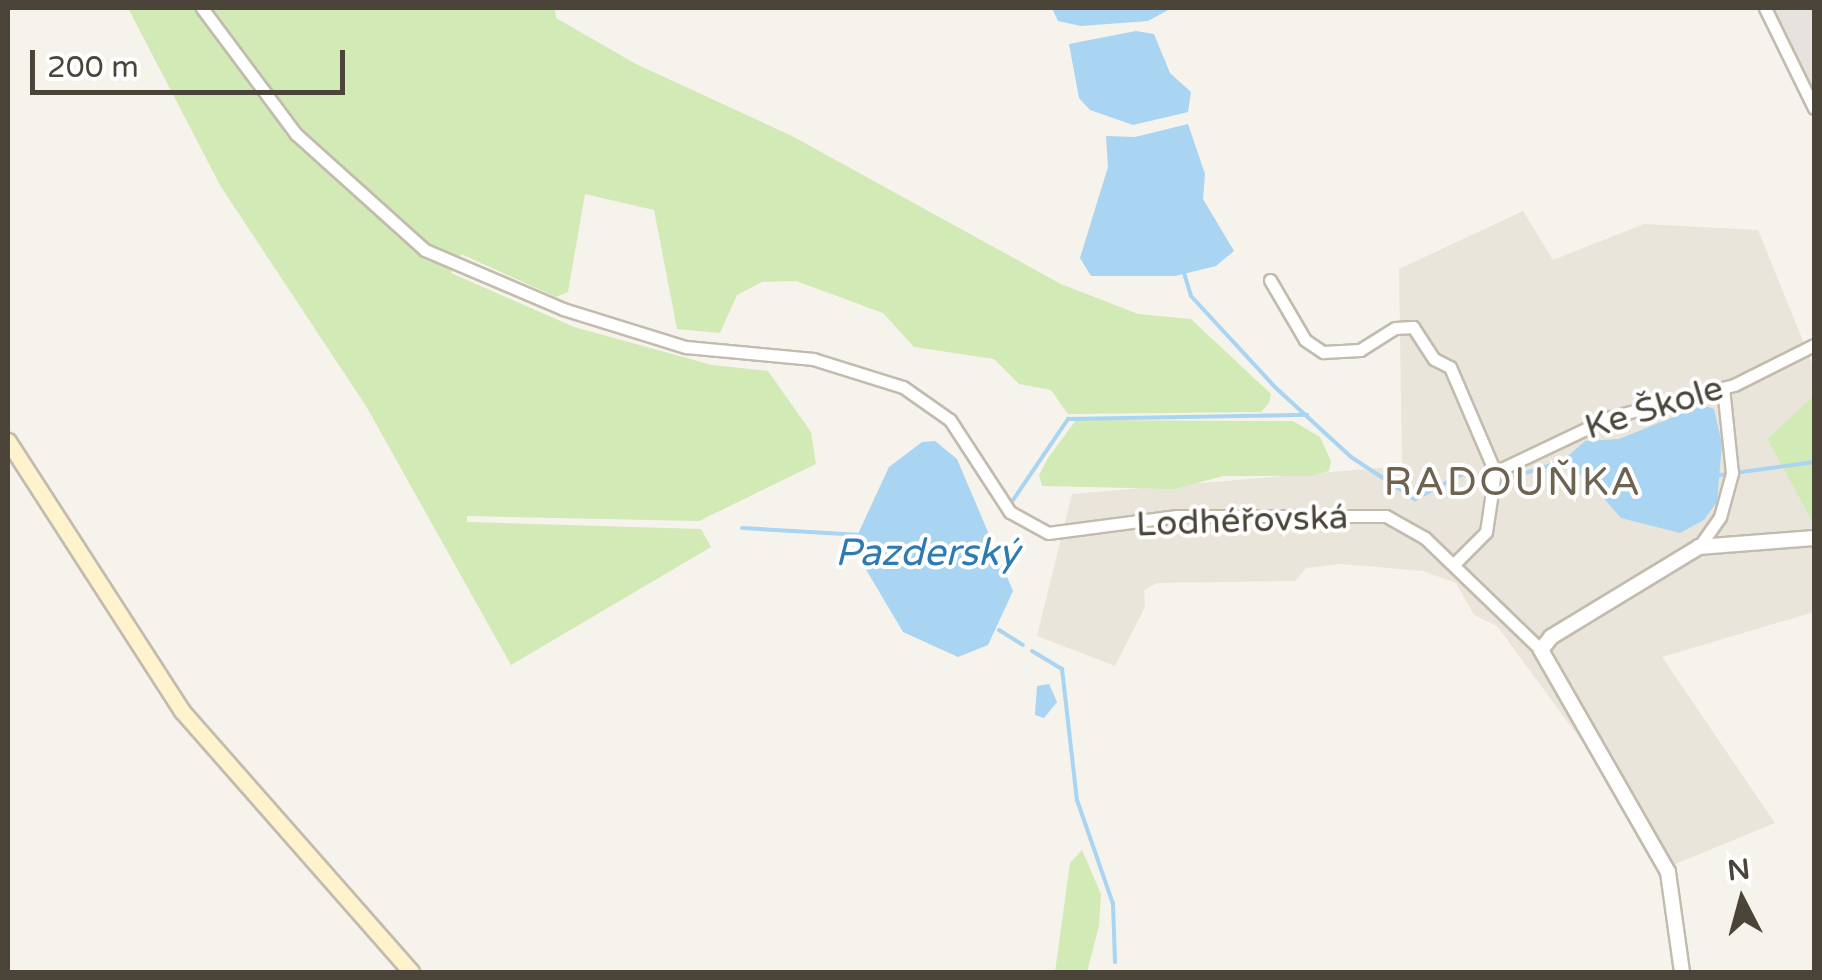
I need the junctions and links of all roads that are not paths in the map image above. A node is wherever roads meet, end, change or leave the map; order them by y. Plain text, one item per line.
1 (202, 8) edge
2 (1765, 8) edge
3 (1814, 108) edge
4 (1270, 280) dead end
5 (1814, 345) edge
6 (1724, 388) junction
7 (8, 442) edge
8 (1495, 472) junction
9 (1814, 538) edge
10 (1699, 547) junction
11 (1454, 564) junction
12 (1540, 650) junction
13 (411, 972) edge
14 (1682, 972) edge

1 - 11 street, Lodhéřovská
2 - 3 street
4 - 8 street
5 - 6 street, Ke Škole
6 - 8 street, Ke Škole
6 - 10 street
7 - 13 main road
8 - 11 street
9 - 10 street
10 - 12 street
11 - 12 street, Lodhéřovská
12 - 14 street, Lodhéřovská

